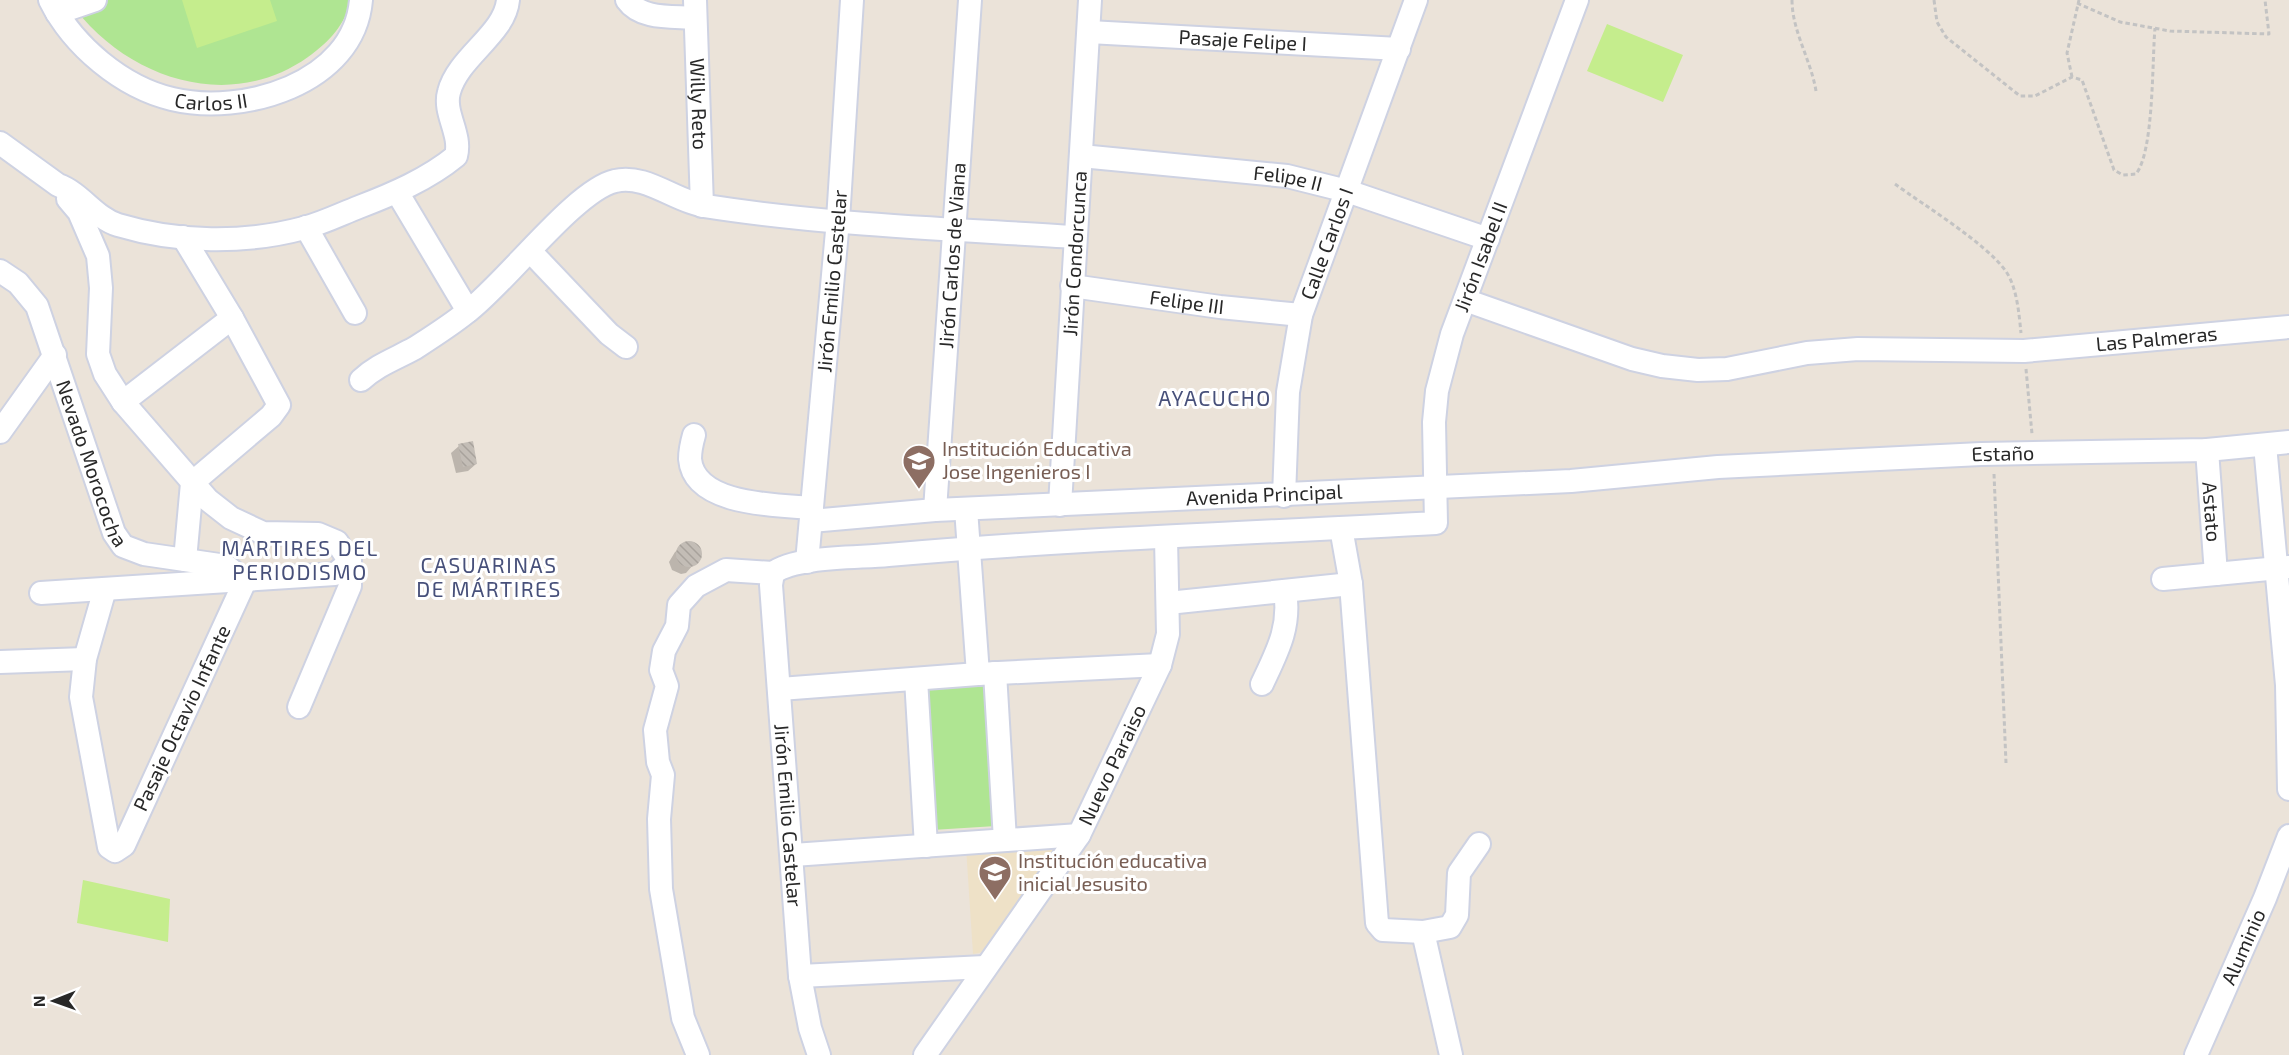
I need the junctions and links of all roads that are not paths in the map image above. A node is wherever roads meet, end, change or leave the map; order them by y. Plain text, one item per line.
1 (95, 0) edge
2 (361, 0) edge
3 (508, 0) edge
4 (627, 0) edge
5 (852, 0) edge
6 (970, 0) edge
7 (1090, 0) edge
8 (1416, 0) edge
9 (1577, 0) edge
10 (54, 7) edge
11 (695, 9) edge
12 (1089, 32) junction
13 (1399, 49) junction
14 (0, 143) edge
15 (1081, 156) junction
16 (58, 185) junction
17 (1347, 191) junction
18 (397, 192) junction
19 (702, 206) junction
20 (838, 220) junction
21 (306, 227) junction
22 (956, 229) junction
23 (183, 237) junction
24 (1075, 237) junction
25 (1488, 239) junction
26 (531, 252) junction
27 (0, 271) edge
28 (1072, 286) junction
29 (1465, 300) junction
30 (468, 312) junction
31 (355, 313) dead end
32 (1301, 315) junction
33 (232, 318) junction
34 (2289, 327) edge
35 (626, 347) dead end
36 (55, 355) junction
37 (361, 381) dead end
38 (123, 402) junction
39 (0, 432) edge
40 (693, 435) dead end
41 (2289, 442) edge
42 (2265, 445) junction
43 (2207, 450) junction
44 (1718, 467) joint
45 (192, 483) junction
46 (1436, 487) junction
47 (1284, 496) junction
48 (1060, 506) junction
49 (966, 509) junction
50 (935, 510) junction
51 (812, 514) junction
52 (1436, 523) joint
53 (1341, 528) junction
54 (1166, 538) junction
55 (969, 548) junction
56 (185, 560) junction
57 (350, 562) junction
58 (807, 562) junction
59 (2283, 567) edge
60 (772, 573) junction
61 (2216, 574) junction
62 (2163, 579) dead end
63 (245, 581) junction
64 (1351, 584) junction
65 (105, 589) junction
66 (1285, 591) junction
67 (41, 593) dead end
68 (1168, 603) junction
69 (85, 659) junction
70 (0, 662) edge
71 (1160, 665) junction
72 (986, 674) junction
73 (916, 679) junction
74 (1262, 684) dead end
75 (780, 689) junction
76 (299, 707) dead end
77 (2289, 789) edge
78 (1079, 835) junction
79 (2289, 836) edge
80 (1005, 840) junction
81 (1479, 843) dead end
82 (926, 846) junction
83 (793, 855) junction
84 (1423, 932) junction
85 (985, 967) junction
86 (800, 976) junction
87 (698, 1055) edge
88 (819, 1055) edge
89 (925, 1055) edge
90 (1451, 1055) edge
91 (2196, 1055) edge

1 - 10 street
2 - 10 street, Carlos II
3 - 18 street
4 - 11 street
5 - 20 street, Jirón Emilio Castelar
6 - 22 street, Jirón Carlos de Viana
7 - 12 street, Jirón Condorcunca
8 - 13 street, Calle Carlos I
9 - 25 street, Jirón Isabel II
11 - 19 street, Willy Reto
12 - 13 street, Pasaje Felipe I
12 - 15 street, Jirón Condorcunca
13 - 17 street, Calle Carlos I
14 - 16 street
15 - 17 street, Felipe II
15 - 24 street, Jirón Condorcunca
16 - 23 street
16 - 38 street
17 - 25 street, Felipe II
17 - 32 street, Calle Carlos I
18 - 21 street
18 - 30 street
19 - 20 street
19 - 26 street
20 - 22 street
20 - 51 street, Jirón Emilio Castelar
21 - 23 street
21 - 31 street
22 - 24 street
22 - 50 street, Jirón Carlos de Viana
23 - 33 street
24 - 28 street, Jirón Condorcunca
25 - 29 street, Jirón Isabel II
26 - 30 street
26 - 35 street
27 - 36 street, Nevado Morococha
28 - 32 street, Felipe III
28 - 48 street, Jirón Condorcunca
29 - 34 street, Las Palmeras
29 - 46 street, Jirón Isabel II
30 - 37 street
32 - 47 street, Calle Carlos I
33 - 38 street
33 - 45 street
36 - 39 street
36 - 56 street, Nevado Morococha
38 - 45 street
40 - 51 street, Avenida Principal
41 - 42 street, Estaño
42 - 43 street, Estaño
42 - 59 street
43 - 44 street, Estaño
43 - 61 street, Astato
44 - 46 street, Avenida Principal
45 - 56 street
45 - 57 street
46 - 47 street, Avenida Principal
46 - 52 street, Jirón Isabel II
47 - 48 street, Avenida Principal
48 - 49 street, Avenida Principal
49 - 50 street, Avenida Principal
49 - 55 street
50 - 51 street, Avenida Principal
51 - 58 street, Jirón Emilio Castelar
52 - 53 street, Avenida Principal
53 - 54 street, Avenida Principal
53 - 64 street
54 - 55 street, Avenida Principal
54 - 68 street, Nuevo Paraiso
55 - 58 street, Avenida Principal
55 - 72 street
56 - 63 street, Nevado Morococha
57 - 63 street
57 - 76 street
58 - 60 street, Avenida Principal
59 - 61 street
59 - 77 street
60 - 75 street, Jirón Emilio Castelar
60 - 87 street
61 - 62 street
63 - 65 street
63 - 69 street, Pasaje Octavio Infante
64 - 66 street
64 - 84 street
65 - 67 street
65 - 69 street
66 - 68 street
66 - 74 street
68 - 71 street, Nuevo Paraiso
69 - 70 street
71 - 72 street
71 - 78 street, Nuevo Paraiso
72 - 73 street
72 - 80 street
73 - 75 street
73 - 82 street
75 - 83 street, Jirón Emilio Castelar
78 - 80 street
78 - 85 street, Nuevo Paraiso
79 - 91 street, Aluminio
80 - 82 street
81 - 84 street
82 - 83 street
83 - 86 street, Jirón Emilio Castelar
84 - 90 street
85 - 86 street
85 - 89 street, Nuevo Paraiso
86 - 88 street, Jirón Emilio Castelar

